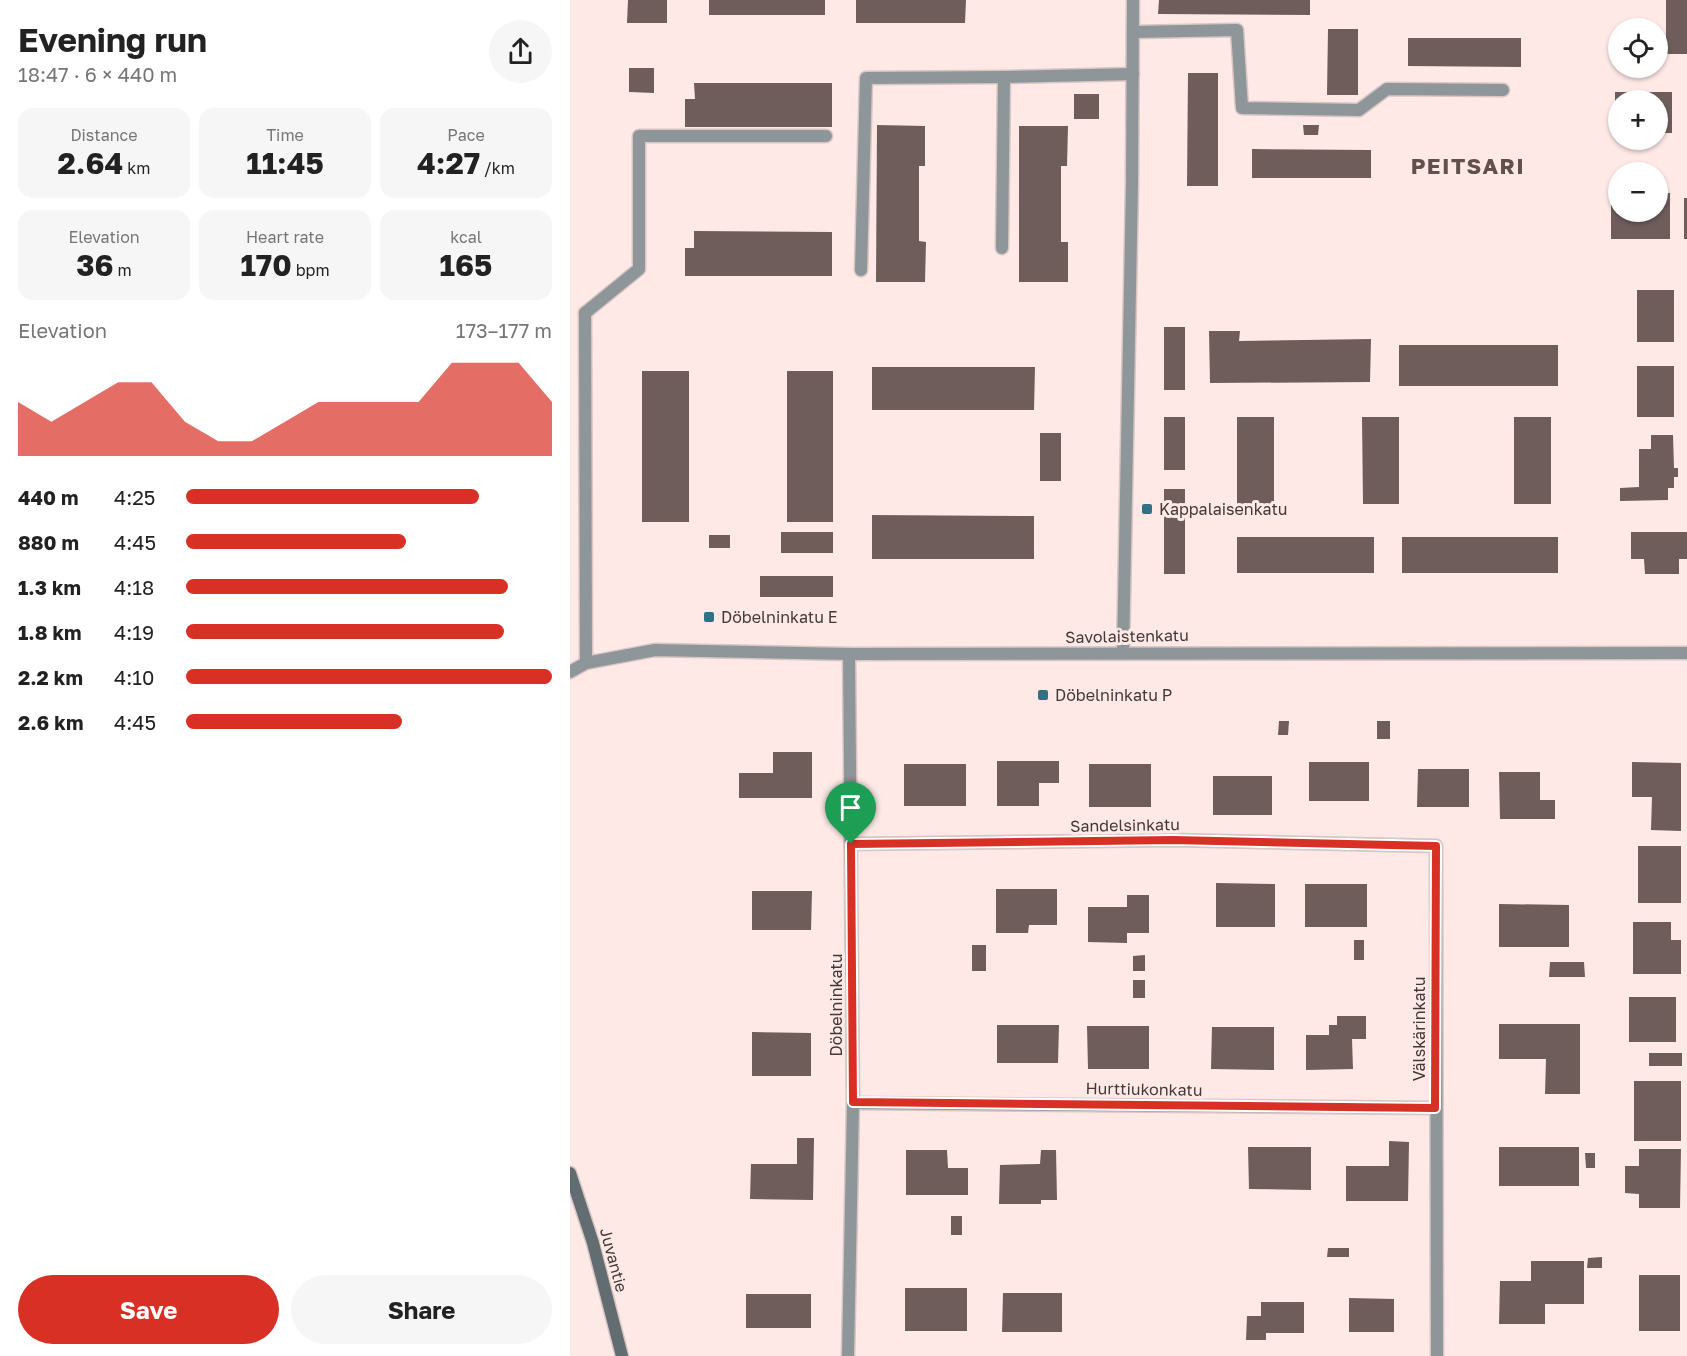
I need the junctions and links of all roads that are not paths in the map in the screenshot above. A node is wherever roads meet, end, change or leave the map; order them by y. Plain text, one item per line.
1 (1133, 0) edge
2 (1133, 32) junction
3 (1133, 74) junction
4 (1004, 77) junction
5 (1503, 90) dead end
6 (826, 135) dead end
7 (1002, 248) dead end
8 (861, 270) dead end
9 (1123, 653) junction
10 (1687, 653) edge
11 (849, 654) junction
12 (586, 663) junction
13 (570, 672) edge
14 (851, 844) junction
15 (1436, 846) joint
16 (853, 1102) junction
17 (1435, 1108) junction
18 (570, 1173) edge
19 (622, 1356) edge
20 (848, 1356) edge
21 (1437, 1356) edge

1 - 2 street
2 - 3 street
2 - 5 street
3 - 4 street
3 - 9 street
4 - 7 street
4 - 8 street
6 - 12 street
9 - 10 street, Savolaistenkatu
9 - 11 street, Savolaistenkatu
11 - 12 street, Savolaistenkatu
11 - 14 street, Döbelninkatu
12 - 13 street, Savolaistenkatu
14 - 15 street, Sandelsinkatu
14 - 16 street, Döbelninkatu
15 - 17 street, Välskärinkatu
16 - 17 street, Hurttiukonkatu
16 - 20 street, Döbelninkatu
17 - 21 street, Välskärinkatu
18 - 19 main road, Juvantie

